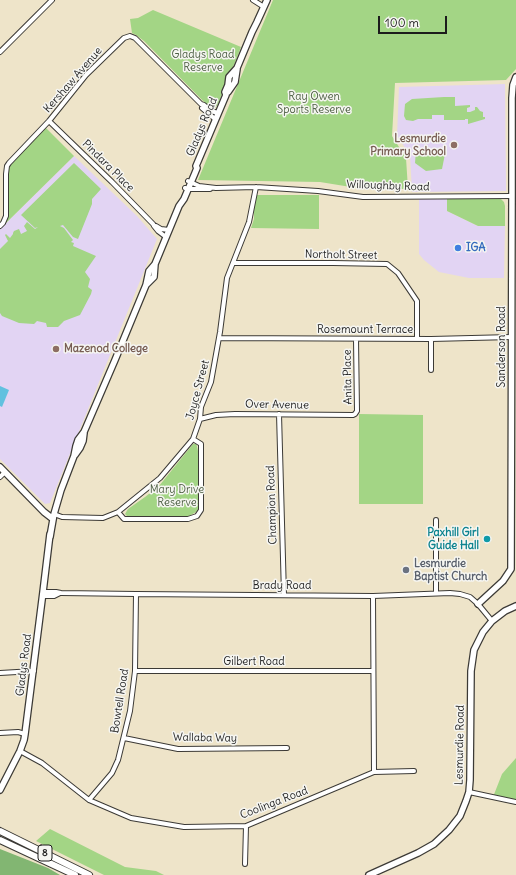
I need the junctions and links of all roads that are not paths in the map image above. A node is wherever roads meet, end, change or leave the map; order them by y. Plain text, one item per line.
1 (52, 0) edge
2 (252, 0) edge
3 (264, 2) edge
4 (0, 52) edge
5 (516, 77) edge
6 (515, 85) edge
7 (201, 104) junction
8 (218, 113) junction
9 (215, 120) junction
10 (49, 121) junction
11 (189, 182) junction
12 (514, 183) edge
13 (256, 187) junction
14 (216, 188) junction
15 (186, 189) junction
16 (512, 196) junction
17 (153, 224) junction
18 (0, 226) edge
19 (169, 230) junction
20 (166, 237) junction
21 (233, 263) junction
22 (514, 277) edge
23 (512, 337) junction
24 (219, 338) junction
25 (417, 338) junction
26 (431, 338) junction
27 (356, 339) junction
28 (514, 365) edge
29 (431, 370) dead end
30 (279, 414) junction
31 (355, 414) joint
32 (200, 419) junction
33 (193, 439) junction
34 (0, 467) edge
35 (5, 472) junction
36 (0, 477) edge
37 (514, 504) edge
38 (118, 512) junction
39 (52, 516) junction
40 (436, 520) dead end
41 (436, 593) junction
42 (43, 594) junction
43 (136, 594) junction
44 (284, 595) junction
45 (372, 596) junction
46 (478, 604) junction
47 (516, 606) edge
48 (492, 621) junction
49 (34, 671) junction
50 (135, 671) junction
51 (373, 672) junction
52 (0, 673) edge
53 (0, 733) edge
54 (25, 734) junction
55 (124, 738) junction
56 (287, 748) dead end
57 (20, 751) junction
58 (414, 771) dead end
59 (374, 772) junction
60 (0, 790) edge
61 (468, 792) junction
62 (89, 800) junction
63 (516, 802) edge
64 (246, 826) junction
65 (0, 831) edge
66 (0, 837) edge
67 (0, 840) edge
68 (10, 845) junction
69 (245, 864) dead end
70 (75, 875) edge
71 (89, 875) edge
72 (369, 875) edge

1 - 4 street
2 - 3 street
3 - 8 street, Gladys Road
5 - 6 street, Sanderson Road
6 - 12 street, Sanderson Road
7 - 8 street, Kershaw Avenue
7 - 9 street, Kershaw Avenue
7 - 10 street, Kershaw Avenue
8 - 9 street, Gladys Road
9 - 11 street, Gladys Road
10 - 17 street, Pindara Place
10 - 18 street, Kershaw Avenue
11 - 14 street, Willoughby Road
11 - 15 street, Gladys Road
12 - 16 street, Sanderson Road
13 - 14 street, Willoughby Road
13 - 16 street, Willoughby Road
13 - 21 street, Joyce Street
14 - 15 street, Willoughby Road
15 - 19 street, Gladys Road
16 - 22 street, Sanderson Road
17 - 19 street, Pindara Place
17 - 20 street, Pindara Place
19 - 20 street, Gladys Road
20 - 39 street, Gladys Road
21 - 24 street, Joyce Street
21 - 25 street, Northolt Street
22 - 23 street, Sanderson Road
23 - 26 street, Rosemount Terrace
23 - 28 street, Sanderson Road
24 - 27 street, Rosemount Terrace
24 - 32 street, Joyce Street
25 - 26 street, Rosemount Terrace
25 - 27 street, Rosemount Terrace
26 - 29 street
27 - 31 street, Anita Place
28 - 37 street, Sanderson Road
30 - 31 street, Over Avenue
30 - 32 street, Over Avenue
30 - 44 street, Champion Road
32 - 33 street, Joyce Street
33 - 38 street, Joyce Street
33 - 38 street
34 - 35 street
35 - 36 street
35 - 39 street
37 - 46 street, Sanderson Road
38 - 39 street, Joyce Street
39 - 42 street, Gladys Road
40 - 41 street
41 - 45 street, Brady Road
41 - 46 street, Brady Road
42 - 43 street, Brady Road
42 - 49 street, Gladys Road
43 - 44 street, Brady Road
43 - 50 street, Bowtell Road
44 - 45 street, Brady Road
45 - 51 street
46 - 48 street, Brady Road
47 - 48 street, Lesmurdie Road
48 - 61 street, Lesmurdie Road
49 - 52 street
49 - 54 street, Gladys Road
50 - 51 street, Gilbert Road
50 - 55 street, Bowtell Road
51 - 59 street
53 - 54 street
54 - 57 street, Gladys Road
55 - 56 street, Wallaba Way
55 - 62 street, Bowtell Road
57 - 60 street, Gladys Road
57 - 62 street, Coolinga Road
58 - 59 street
59 - 64 street, Coolinga Road
61 - 63 street
61 - 72 street, Lesmurdie Road
62 - 64 street, Coolinga Road
64 - 69 street
65 - 71 main road, 8
66 - 68 main road
67 - 68 main road, 8
68 - 70 main road, 8

